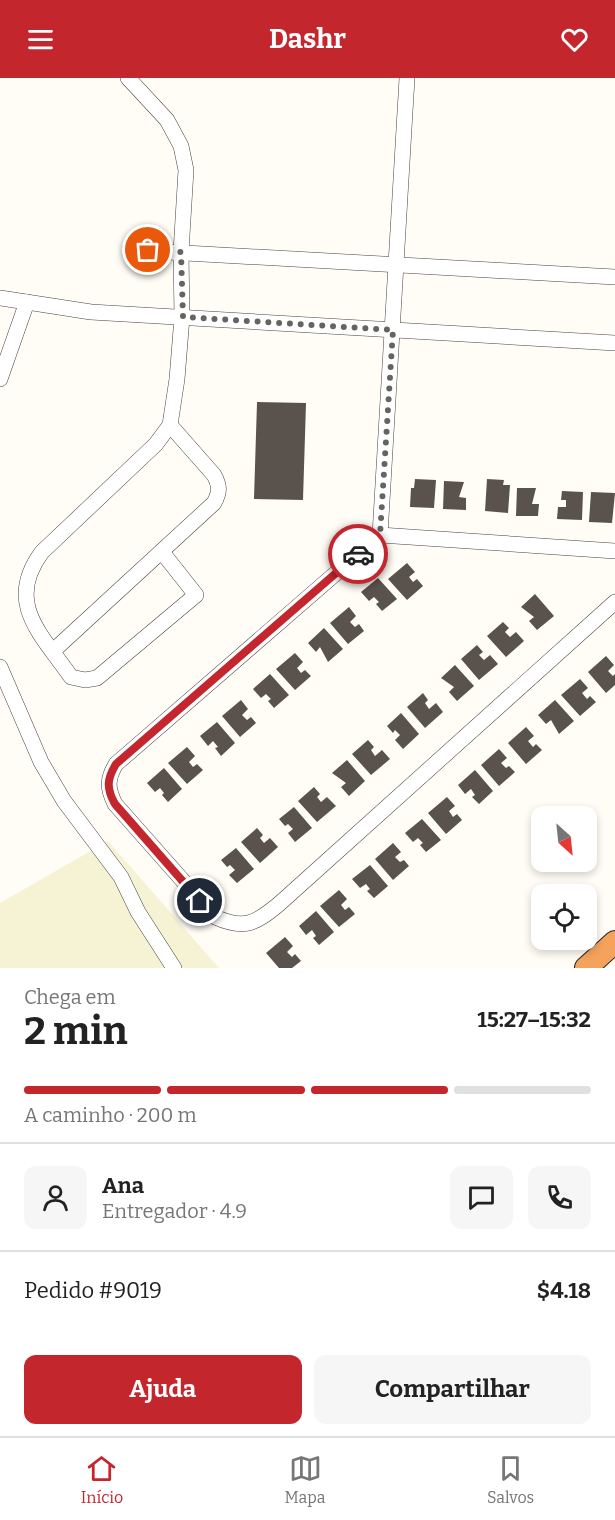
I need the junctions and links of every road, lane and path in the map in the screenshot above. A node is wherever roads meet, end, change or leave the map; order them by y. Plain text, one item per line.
1 (128, 78) edge
2 (406, 78) edge
3 (132, 250) dead end
4 (181, 252) junction
5 (397, 265) junction
6 (615, 277) edge
7 (0, 298) edge
8 (27, 302) junction
9 (183, 317) junction
10 (393, 330) junction
11 (615, 343) edge
12 (0, 379) edge
13 (170, 425) junction
14 (380, 535) junction
15 (615, 550) edge
16 (162, 552) junction
17 (615, 602) edge
18 (53, 651) junction
19 (0, 667) edge
20 (615, 942) edge
21 (174, 968) edge
22 (586, 968) edge

1 - 4 street
2 - 5 street
3 - 4 street
4 - 5 street
4 - 9 street
5 - 6 street
5 - 10 street
7 - 8 street
8 - 9 street
8 - 12 street
9 - 10 street
9 - 13 street
10 - 11 street
10 - 14 street
13 - 16 street
13 - 18 street
14 - 15 street
14 - 17 street
16 - 18 street
16 - 18 street
19 - 21 street
20 - 22 highway

